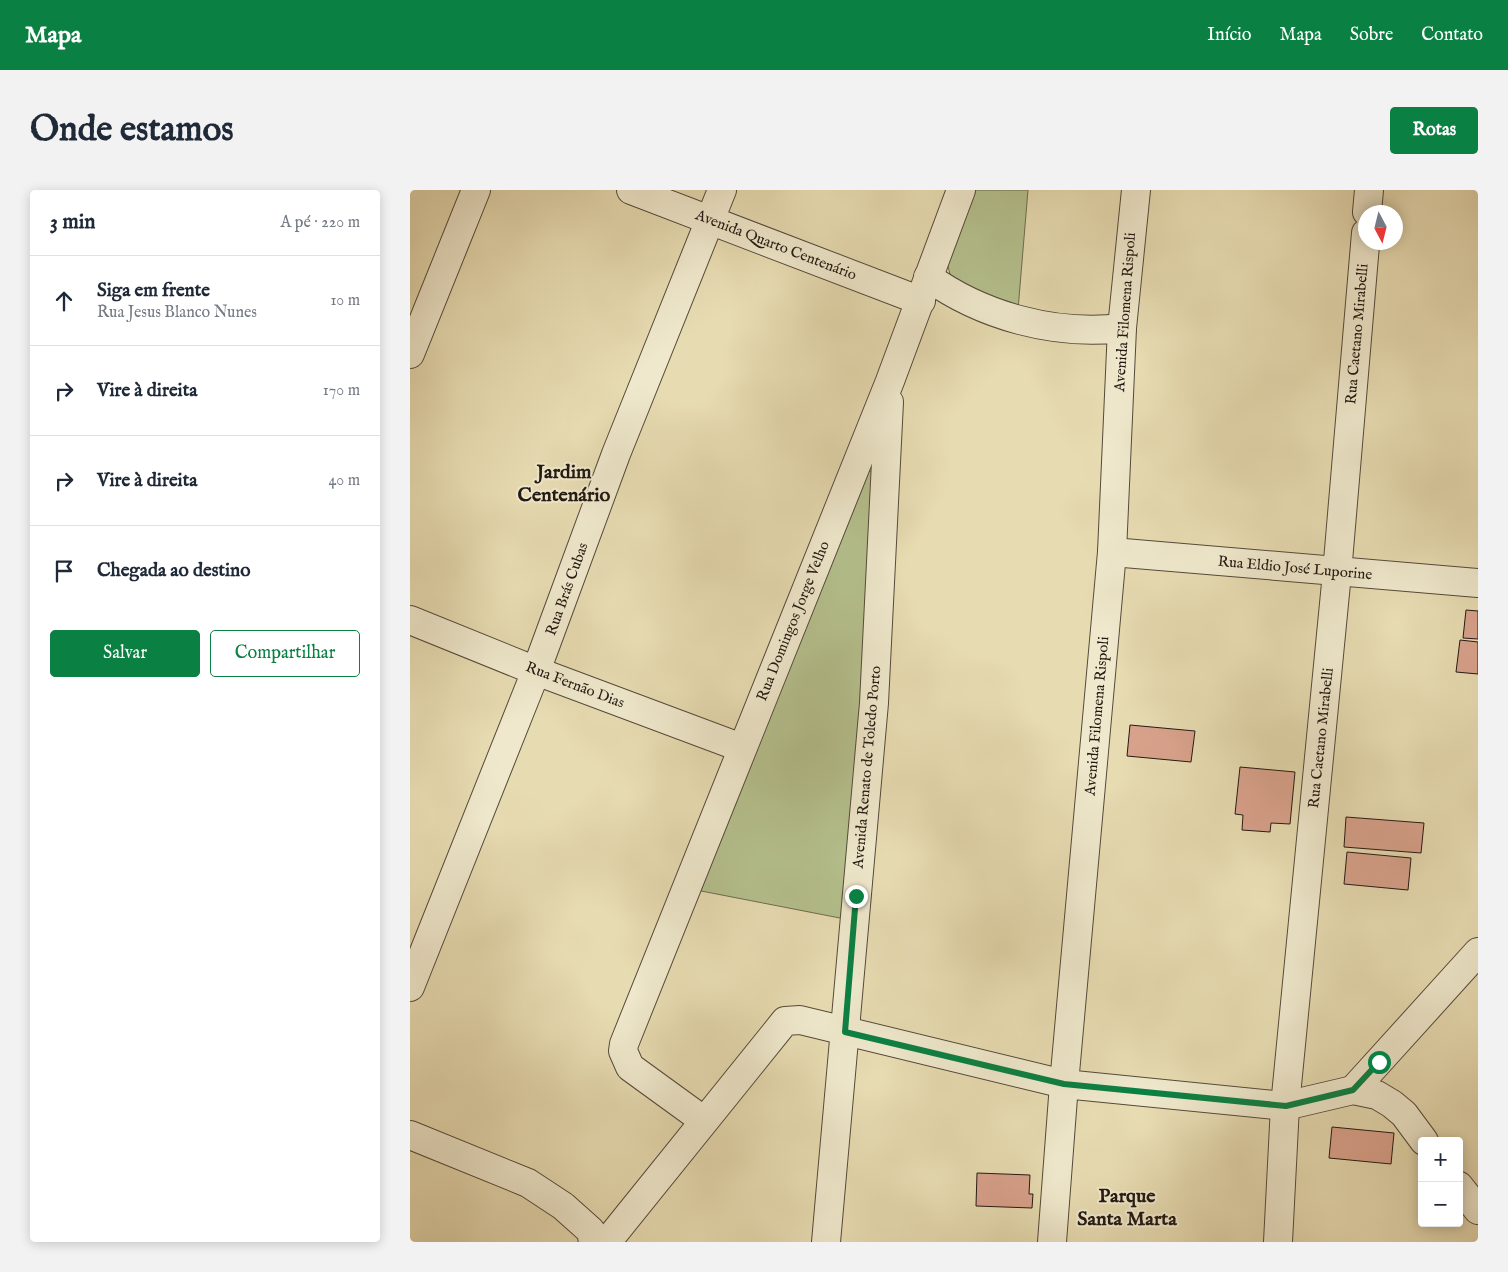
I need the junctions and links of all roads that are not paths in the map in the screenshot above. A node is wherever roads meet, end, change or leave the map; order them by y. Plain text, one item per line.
1 (476, 190) edge
2 (631, 190) edge
3 (722, 190) edge
4 (961, 190) edge
5 (1136, 190) edge
6 (1369, 190) edge
7 (1368, 205) edge
8 (711, 220) junction
9 (1365, 250) edge
10 (925, 289) junction
11 (1122, 328) junction
12 (410, 354) edge
13 (890, 381) junction
14 (1112, 552) junction
15 (1337, 573) junction
16 (1478, 583) edge
17 (410, 620) edge
18 (536, 671) junction
19 (742, 748) junction
20 (1478, 952) edge
21 (410, 987) edge
22 (845, 1032) junction
23 (1064, 1084) junction
24 (1353, 1090) junction
25 (1286, 1106) junction
26 (703, 1120) junction
27 (410, 1135) edge
28 (1421, 1137) edge
29 (1463, 1191) edge
30 (1478, 1210) edge
31 (593, 1242) edge
32 (607, 1242) edge
33 (826, 1242) edge
34 (1052, 1242) edge
35 (1278, 1242) edge

1 - 12 street
2 - 8 street, Avenida Quarto Centenário
3 - 8 street, Rua Brás Cubas
4 - 10 street, Rua Domingos Jorge Velho
5 - 11 street, Avenida Filomena Rispoli
6 - 7 street
8 - 10 street, Avenida Quarto Centenário
8 - 18 street, Rua Brás Cubas
9 - 15 street, Rua Caetano Mirabelli
10 - 11 street, Avenida Quarto Centenário
10 - 13 street, Rua Domingos Jorge Velho
11 - 14 street, Avenida Filomena Rispoli
13 - 19 street, Rua Domingos Jorge Velho
13 - 22 street, Avenida Renato de Toledo Porto
14 - 15 street, Rua Eldio José Luporine
14 - 23 street, Avenida Filomena Rispoli
15 - 16 street, Rua Eldio José Luporine
15 - 25 street, Rua Caetano Mirabelli
17 - 18 street, Rua Fernão Dias
18 - 19 street, Rua Fernão Dias
18 - 21 street, Rua Brás Cubas
19 - 26 street, Rua Domingos Jorge Velho
20 - 24 street
22 - 23 street
22 - 26 street
22 - 33 street, Avenida Renato de Toledo Porto
23 - 25 street
23 - 34 street, Avenida Filomena Rispoli
24 - 25 street
24 - 28 street
25 - 35 street, Rua Caetano Mirabelli
26 - 32 street
27 - 31 street
29 - 30 street

